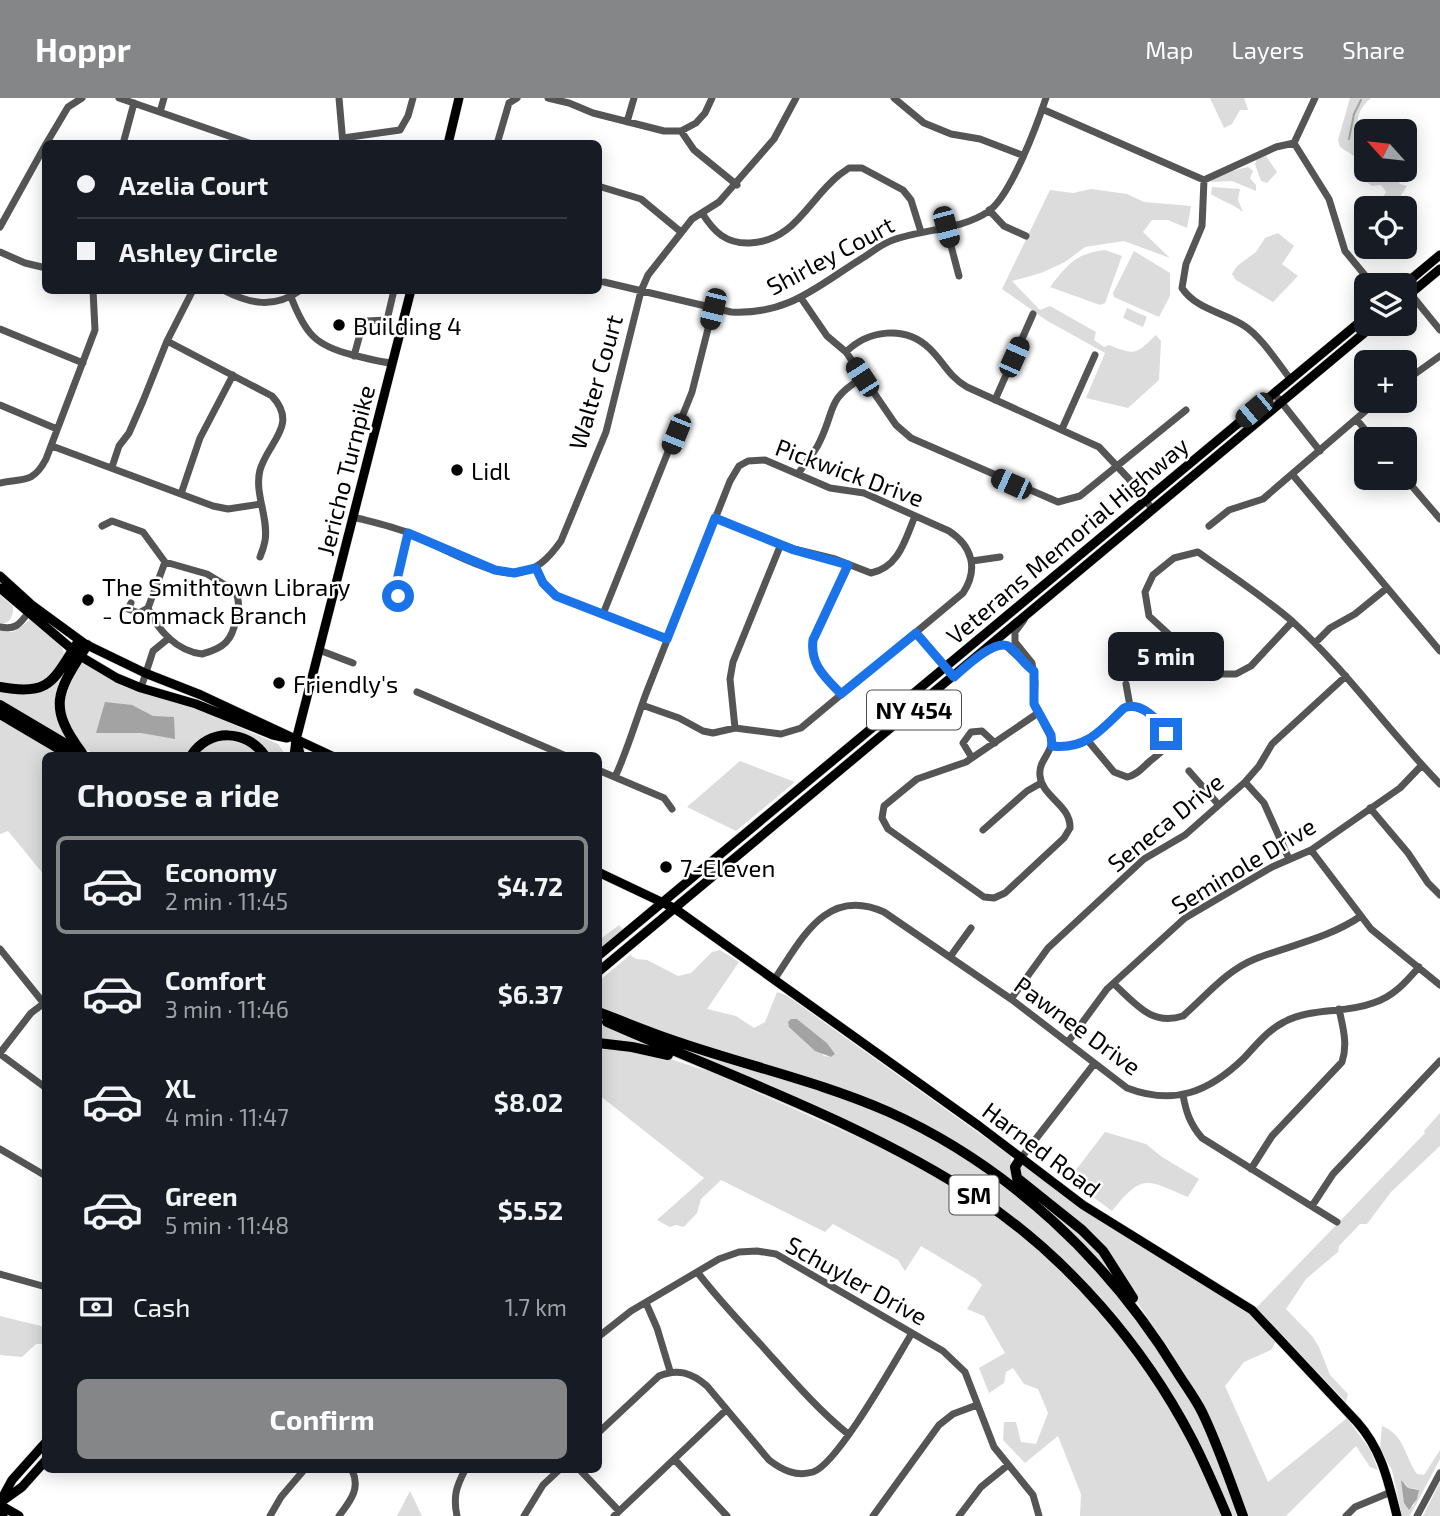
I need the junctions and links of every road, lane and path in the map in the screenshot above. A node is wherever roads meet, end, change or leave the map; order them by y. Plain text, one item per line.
1 (80, 98) edge
2 (119, 98) edge
3 (164, 98) edge
4 (339, 98) edge
5 (413, 98) edge
6 (459, 98) edge
7 (517, 98) edge
8 (548, 98) edge
9 (634, 98) edge
10 (712, 98) edge
11 (796, 98) edge
12 (894, 98) edge
13 (1046, 98) edge
14 (1315, 98) edge
15 (134, 103) junction
16 (1042, 109) junction
17 (160, 112) junction
18 (627, 122) junction
19 (681, 131) junction
20 (48, 140) edge
21 (124, 140) edge
22 (240, 140) edge
23 (343, 140) edge
24 (348, 140) edge
25 (449, 140) edge
26 (498, 140) edge
27 (1294, 143) junction
28 (42, 151) edge
29 (1022, 155) junction
30 (1205, 180) junction
31 (737, 185) junction
32 (602, 187) edge
33 (989, 210) junction
34 (702, 213) junction
35 (0, 227) edge
36 (946, 227) junction
37 (681, 232) junction
38 (921, 232) junction
39 (1026, 236) dead end
40 (0, 252) edge
41 (1440, 255) edge
42 (42, 268) edge
43 (1440, 269) edge
44 (1363, 273) edge
45 (959, 276) dead end
46 (1417, 278) edge
47 (604, 282) dead end
48 (1417, 283) edge
49 (641, 291) junction
50 (93, 294) edge
51 (191, 294) edge
52 (231, 294) edge
53 (295, 294) edge
54 (393, 294) edge
55 (410, 294) edge
56 (291, 297) junction
57 (801, 298) junction
58 (1417, 302) edge
59 (713, 309) junction
60 (1033, 314) dead end
61 (1354, 327) edge
62 (0, 329) edge
63 (1440, 330) edge
64 (1361, 336) edge
65 (167, 341) junction
66 (846, 352) junction
67 (1095, 355) dead end
68 (354, 356) junction
69 (1440, 356) edge
70 (83, 363) junction
71 (391, 363) junction
72 (1417, 372) edge
73 (233, 376) junction
74 (862, 377) junction
75 (1291, 380) junction
76 (1274, 393) junction
77 (995, 400) junction
78 (1282, 403) junction
79 (0, 405) edge
80 (1186, 410) dead end
81 (1363, 413) edge
82 (1356, 419) junction
83 (1363, 427) edge
84 (57, 429) junction
85 (1062, 429) junction
86 (52, 446) junction
87 (1320, 451) junction
88 (1118, 466) junction
89 (112, 467) junction
90 (798, 474) junction
91 (1292, 474) junction
92 (0, 483) edge
93 (1416, 490) edge
94 (181, 494) junction
95 (1145, 500) junction
96 (261, 504) junction
97 (1153, 510) junction
98 (1439, 515) edge
99 (915, 516) junction
100 (353, 517) junction
101 (715, 518) junction
102 (102, 526) dead end
103 (1209, 526) dead end
104 (408, 533) junction
105 (781, 544) junction
106 (260, 557) dead end
107 (1000, 557) dead end
108 (972, 561) junction
109 (165, 562) junction
110 (848, 565) junction
111 (536, 568) junction
112 (0, 576) edge
113 (1387, 588) junction
114 (0, 589) edge
115 (398, 596) dead end
116 (131, 603) dead end
117 (148, 608) junction
118 (28, 613) junction
119 (603, 614) junction
120 (1028, 615) junction
121 (1292, 622) junction
122 (0, 627) edge
123 (916, 633) junction
124 (169, 638) junction
125 (667, 639) junction
126 (1314, 643) junction
127 (79, 648) junction
128 (319, 650) junction
129 (1440, 650) edge
130 (974, 660) junction
131 (353, 663) dead end
132 (945, 667) junction
133 (1034, 671) junction
134 (145, 673) junction
135 (1346, 676) junction
136 (954, 677) junction
137 (1126, 684) dead end
138 (0, 687) edge
139 (141, 688) junction
140 (417, 692) dead end
141 (841, 694) junction
142 (0, 705) edge
143 (642, 705) junction
144 (1130, 706) junction
145 (1038, 713) junction
146 (0, 714) edge
147 (735, 728) junction
148 (296, 740) junction
149 (1089, 742) junction
150 (995, 743) junction
151 (1052, 746) junction
152 (74, 752) edge
153 (75, 752) edge
154 (78, 752) edge
155 (194, 752) edge
156 (262, 752) edge
157 (288, 752) edge
158 (294, 752) edge
159 (299, 752) edge
160 (323, 752) edge
161 (557, 752) edge
162 (972, 758) junction
163 (1422, 765) junction
164 (1189, 771) dead end
165 (602, 772) edge
166 (615, 777) junction
167 (1244, 782) junction
168 (1041, 783) junction
169 (1440, 784) edge
170 (1218, 804) junction
171 (1370, 808) junction
172 (672, 809) dead end
173 (983, 830) dead end
174 (1311, 850) junction
175 (1289, 859) junction
176 (602, 874) edge
177 (1440, 895) edge
178 (663, 901) junction
179 (674, 908) junction
180 (1361, 916) junction
181 (971, 928) dead end
182 (0, 949) edge
183 (602, 953) edge
184 (950, 957) junction
185 (1419, 967) junction
186 (602, 969) edge
187 (774, 980) junction
188 (1114, 984) junction
189 (1440, 985) edge
190 (1011, 999) junction
191 (42, 1002) edge
192 (42, 1006) edge
193 (1339, 1009) junction
194 (602, 1014) edge
195 (602, 1020) edge
196 (1068, 1042) junction
197 (602, 1043) edge
198 (0, 1054) edge
199 (698, 1062) junction
200 (1440, 1062) edge
201 (1094, 1064) junction
202 (42, 1085) edge
203 (1183, 1095) junction
204 (0, 1149) edge
205 (1021, 1158) junction
206 (1251, 1169) junction
207 (42, 1174) edge
208 (1312, 1206) junction
209 (1337, 1222) dead end
210 (698, 1273) junction
211 (0, 1274) edge
212 (42, 1286) edge
213 (646, 1303) junction
214 (1150, 1331) junction
215 (912, 1333) junction
216 (602, 1334) edge
217 (670, 1371) junction
218 (978, 1405) junction
219 (726, 1409) junction
220 (602, 1429) edge
221 (848, 1434) junction
222 (42, 1446) edge
223 (675, 1460) junction
224 (42, 1465) edge
225 (1008, 1465) junction
226 (301, 1473) edge
227 (354, 1473) edge
228 (463, 1473) edge
229 (556, 1473) edge
230 (583, 1473) edge
231 (1440, 1473) edge
232 (1391, 1492) junction
233 (0, 1503) edge
234 (617, 1514) edge
235 (722, 1514) edge
236 (19, 1516) edge
237 (270, 1516) edge
238 (339, 1516) edge
239 (457, 1516) edge
240 (524, 1516) edge
241 (873, 1516) edge
242 (959, 1516) edge
243 (1039, 1516) edge
244 (1227, 1516) edge
245 (1242, 1516) edge
246 (1346, 1516) edge
247 (1397, 1516) edge
248 (1417, 1516) edge

1 - 20 street
2 - 15 street
3 - 17 street
4 - 23 street
5 - 24 street
6 - 25 main road
7 - 26 street
8 - 18 street
9 - 18 street
10 - 19 street
11 - 31 street, Walter Court
12 - 29 street
13 - 16 street, Shirley Court
14 - 27 street
15 - 17 street
15 - 21 street
16 - 29 street, Shirley Court
16 - 30 street
17 - 22 street
18 - 19 street
19 - 31 street
27 - 30 street
27 - 44 street
28 - 35 street
29 - 33 street, Shirley Court
30 - 75 street
31 - 34 street, Walter Court
32 - 37 street
33 - 36 street, Shirley Court
33 - 39 street
34 - 37 street, Walter Court
34 - 38 street
36 - 38 street, Shirley Court
36 - 45 street
37 - 49 street, Walter Court
38 - 57 street, Shirley Court
40 - 42 street
41 - 46 main road
43 - 48 main road
47 - 49 street, Shirley Court
49 - 59 street, Shirley Court
49 - 111 street, Walter Court
50 - 70 street
51 - 65 street
52 - 56 street
53 - 56 street
54 - 68 street
55 - 71 main road, Jericho Turnpike
56 - 68 street
57 - 59 street, Shirley Court
57 - 66 street
58 - 63 street
59 - 119 street
60 - 77 street
61 - 75 main road, Veterans Memorial Highway / NY 454
62 - 70 street
64 - 78 main road, Veterans Memorial Highway / NY 454
65 - 73 street
65 - 89 street
66 - 74 street
66 - 77 street
67 - 85 street
68 - 71 street
69 - 72 street
70 - 84 street
71 - 100 main road, Jericho Turnpike
73 - 94 street
73 - 96 street
74 - 88 street
74 - 90 street
75 - 76 main road, Veterans Memorial Highway / NY 454
76 - 78 street
76 - 95 main road, Veterans Memorial Highway / NY 454
77 - 85 street
78 - 87 street
78 - 97 main road, Veterans Memorial Highway / NY 454
79 - 84 street
80 - 88 street
81 - 82 street
82 - 83 street
82 - 87 street
84 - 86 street
85 - 88 street
86 - 89 street
86 - 92 street
87 - 91 street
88 - 95 street
89 - 94 street
90 - 99 street, Pickwick Drive
90 - 101 street, Pickwick Drive
91 - 103 street
91 - 113 street
93 - 98 street
94 - 96 street
95 - 97 street
95 - 132 main road, Veterans Memorial Highway / NY 454
96 - 106 street
97 - 120 main road, Veterans Memorial Highway / NY 454
99 - 108 street, Pickwick Drive
99 - 110 street
100 - 104 street
100 - 128 main road, Jericho Turnpike
101 - 105 street
101 - 125 street, Pickwick Drive
102 - 109 street
104 - 111 street
104 - 115 street
105 - 110 street
105 - 147 street
107 - 108 street
108 - 123 street
109 - 117 street
109 - 124 street
110 - 141 street
111 - 119 street
112 - 127 main road
113 - 126 street
113 - 129 street
114 - 118 main road
116 - 117 street
117 - 124 street
118 - 122 street
118 - 127 main road
119 - 125 street
120 - 130 main road, Veterans Memorial Highway / NY 454
120 - 133 street
121 - 121 street
121 - 126 street
123 - 132 street
123 - 141 street
124 - 134 street
125 - 143 street, Pickwick Drive
126 - 135 street
127 - 134 main road
127 - 138 highway
127 - 139 main road
127 - 154 highway
128 - 131 street
128 - 148 main road, Jericho Turnpike
130 - 133 street
130 - 136 main road, Veterans Memorial Highway / NY 454
132 - 136 street
132 - 178 main road, Veterans Memorial Highway / NY 454
133 - 145 street
134 - 139 street
134 - 148 main road
135 - 163 street
135 - 167 street, Seneca Drive
136 - 179 main road, Veterans Memorial Highway / NY 454
137 - 144 street
139 - 148 main road
140 - 161 street
141 - 147 street
142 - 153 highway
143 - 147 street
143 - 166 street, Pickwick Drive
144 - 149 street
144 - 149 street
145 - 150 street
145 - 151 street
146 - 152 highway
148 - 157 main road, Jericho Turnpike
148 - 158 main road, Jericho Turnpike
148 - 159 highway
148 - 160 main road
149 - 151 street
150 - 162 street
150 - 162 street
151 - 168 street
155 - 156 highway
162 - 168 street
163 - 169 street
163 - 171 street, Seminole Drive
164 - 170 street
165 - 166 street
166 - 172 street
167 - 170 street, Seneca Drive
167 - 175 street
168 - 173 street
170 - 190 street, Seneca Drive
171 - 174 street, Seminole Drive
171 - 177 street
174 - 175 street, Seminole Drive
174 - 180 street
175 - 188 street, Seminole Drive
176 - 178 main road, Harned Road
178 - 179 main road, Harned Road
178 - 183 main road, Veterans Memorial Highway / NY 454
179 - 186 main road, Veterans Memorial Highway / NY 454
179 - 187 main road, Harned Road
180 - 185 street
180 - 188 street
181 - 184 street
182 - 191 street
184 - 187 street, Pawnee Drive
184 - 190 street, Pawnee Drive
185 - 189 street
185 - 193 street, Pawnee Drive
187 - 205 main road, Harned Road
188 - 196 street, Seminole Drive
190 - 196 street, Pawnee Drive
192 - 198 street
193 - 203 street, Pawnee Drive
193 - 206 street
194 - 214 highway, SM
195 - 199 highway, SM
196 - 201 street, Pawnee Drive
197 - 199 highway
198 - 202 street
199 - 244 highway, SM
200 - 208 street
201 - 203 street, Pawnee Drive
201 - 205 street
203 - 206 street
204 - 207 street
205 - 214 highway
205 - 232 main road, Harned Road
206 - 208 street
208 - 209 street
210 - 213 street, Schuyler Drive
210 - 215 street, Schuyler Drive
210 - 221 street
211 - 212 street
213 - 216 street, Schuyler Drive
213 - 217 street
214 - 245 highway, SM
215 - 218 street, Schuyler Drive
215 - 221 street
217 - 219 street
217 - 220 street
218 - 225 street, Schuyler Drive
218 - 241 street
219 - 221 street
219 - 223 street
222 - 233 main road
223 - 234 street
223 - 235 street
224 - 233 main road
225 - 242 street
225 - 243 street, Schuyler Drive
226 - 237 street
227 - 238 street
228 - 239 street
229 - 240 street
230 - 234 street
231 - 248 street
232 - 246 street
232 - 247 main road, Harned Road
233 - 236 main road

